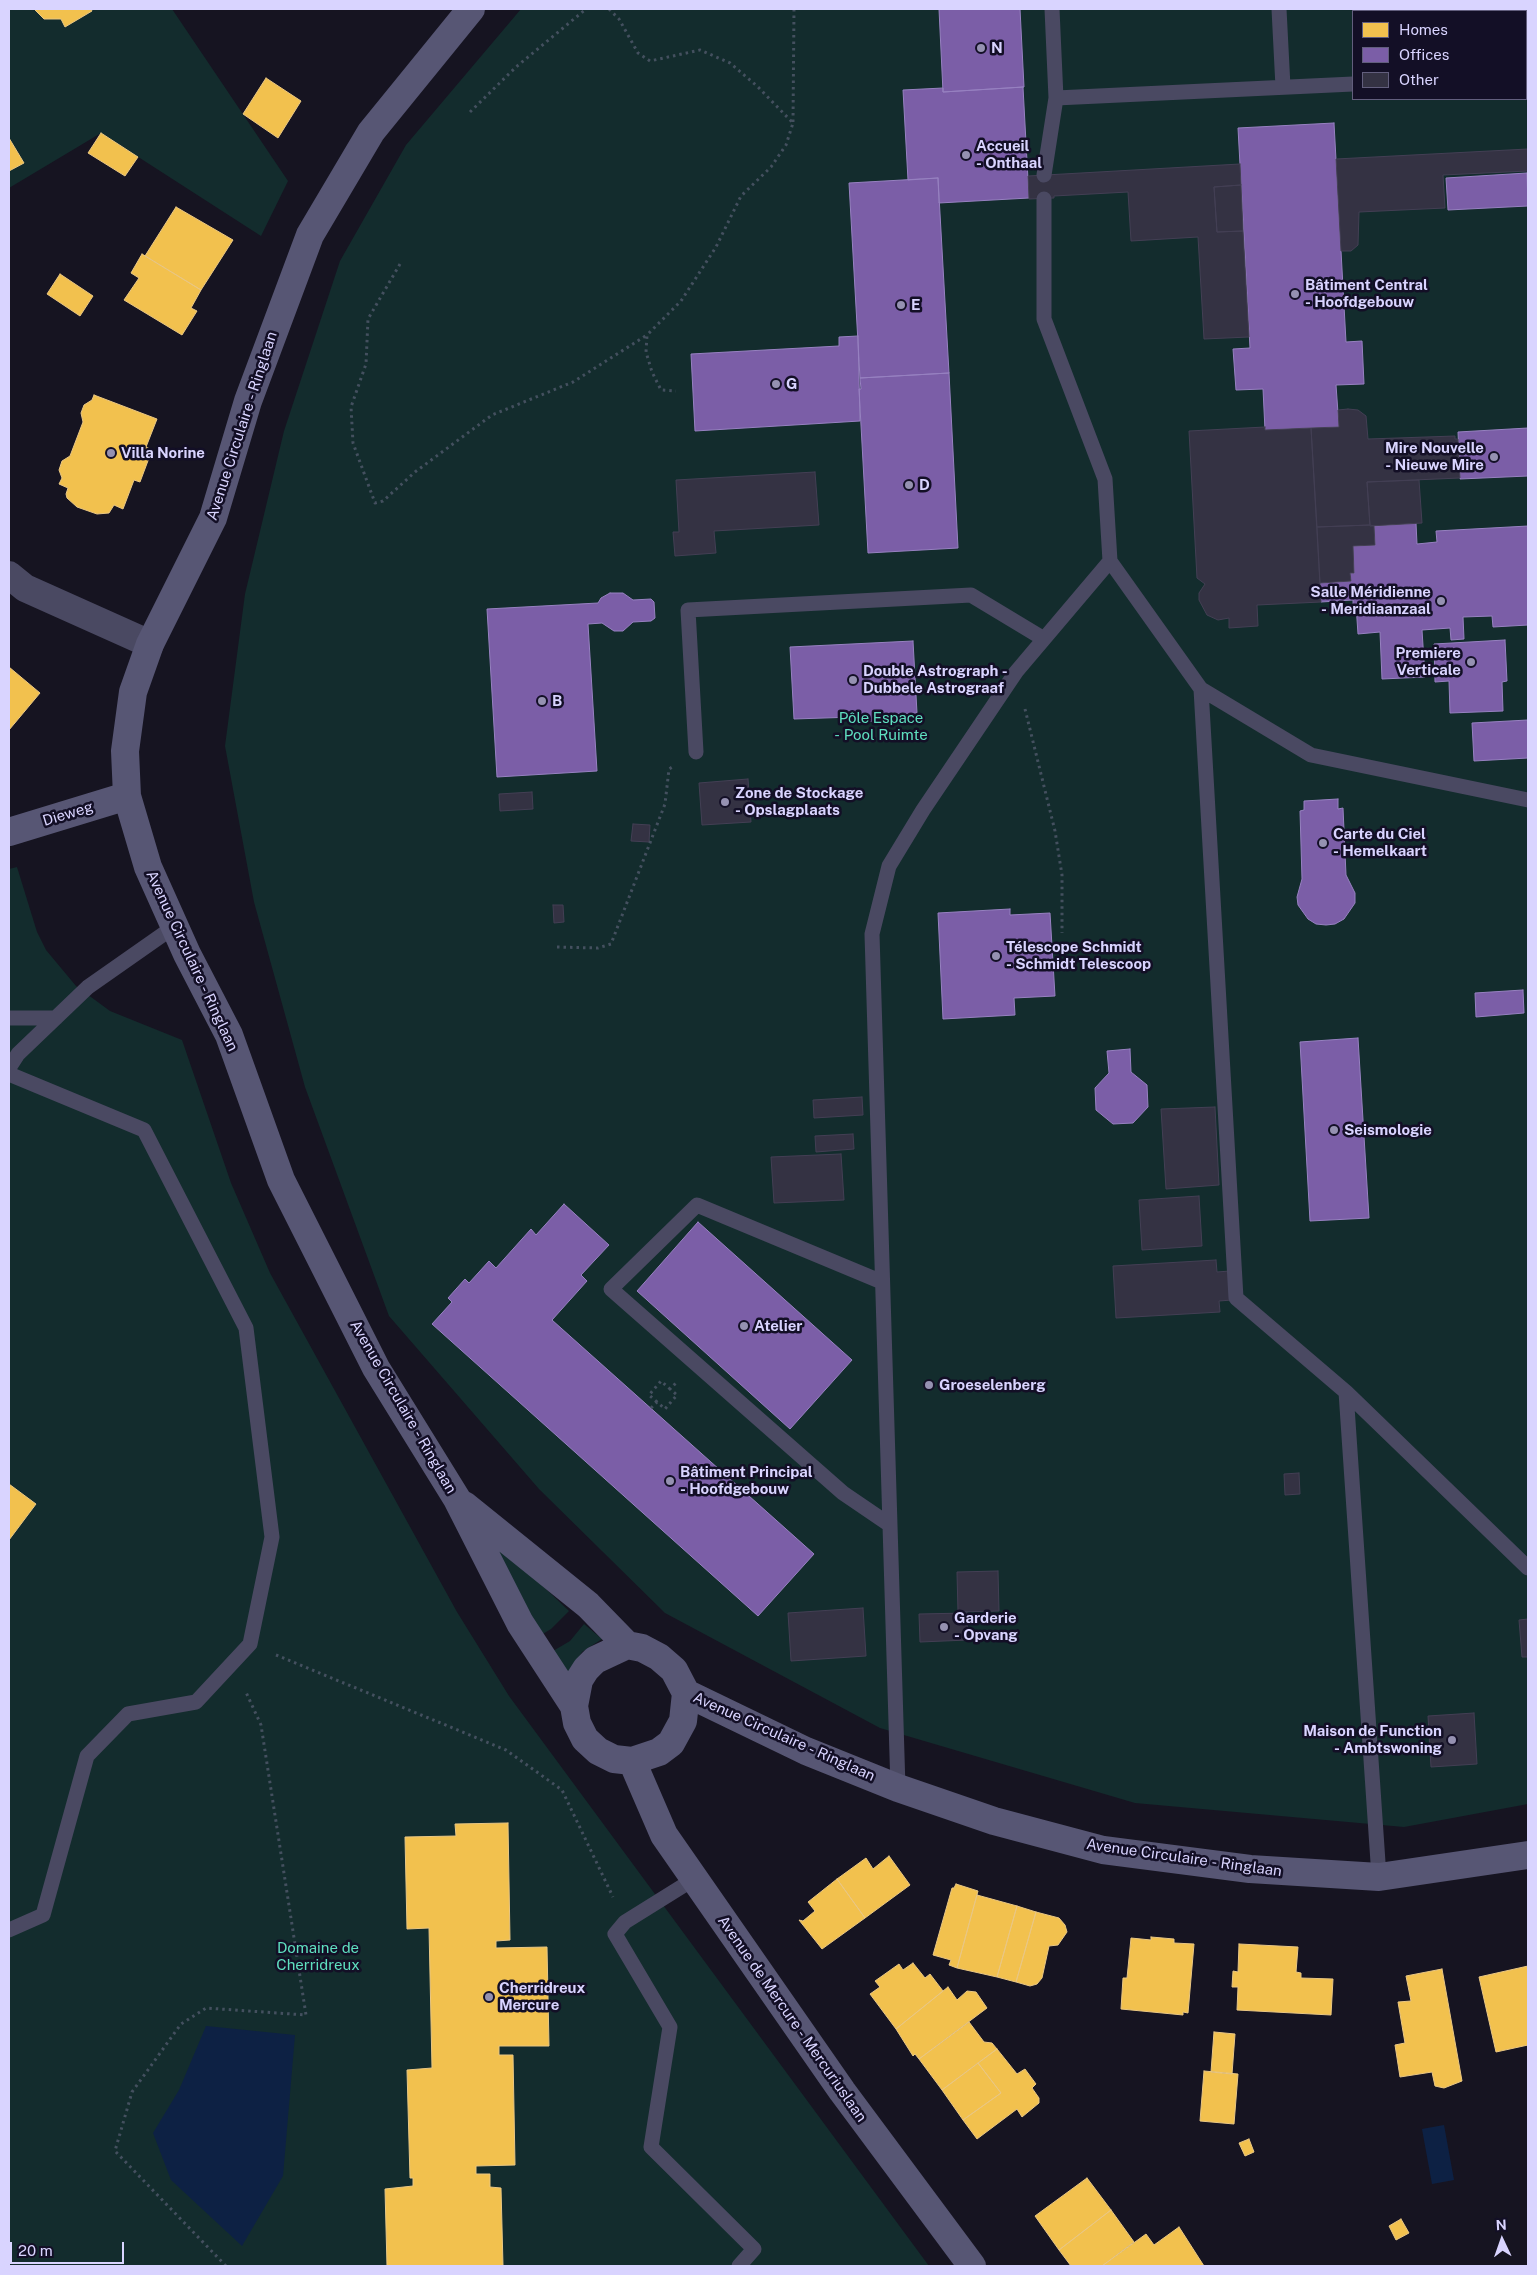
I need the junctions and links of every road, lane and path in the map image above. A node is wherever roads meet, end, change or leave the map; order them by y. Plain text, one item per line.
1 (471, 9) edge
2 (586, 9) edge
3 (609, 9) edge
4 (794, 9) edge
5 (1052, 9) edge
6 (1279, 9) edge
7 (1352, 84) edge
8 (1283, 87) junction
9 (1056, 98) junction
10 (470, 112) dead end
11 (793, 123) junction
12 (1044, 175) dead end
13 (1044, 199) dead end
14 (400, 264) dead end
15 (647, 335) junction
16 (676, 391) dead end
17 (1110, 561) junction
18 (9, 574) edge
19 (1044, 639) junction
20 (150, 644) junction
21 (1016, 672) junction
22 (1201, 688) junction
23 (696, 752) joint
24 (127, 796) junction
25 (1528, 800) edge
26 (9, 832) edge
27 (175, 926) junction
28 (1062, 933) dead end
29 (557, 947) dead end
30 (9, 1018) edge
31 (56, 1018) junction
32 (9, 1068) edge
33 (9, 1074) edge
34 (882, 1282) junction
35 (670, 1389) dead end
36 (1346, 1392) junction
37 (677, 1395) dead end
38 (657, 1402) junction
39 (652, 1408) dead end
40 (457, 1499) junction
41 (890, 1525) junction
42 (1528, 1568) edge
43 (250, 1644) junction
44 (628, 1645) junction
45 (232, 1662) junction
46 (686, 1693) junction
47 (574, 1706) junction
48 (632, 1761) junction
49 (898, 1788) junction
50 (1528, 1855) edge
51 (1379, 1877) junction
52 (694, 1878) junction
53 (625, 1922) junction
54 (9, 1930) edge
55 (226, 2266) edge
56 (739, 2266) edge
57 (972, 2266) edge

1 - 20 street, Avenue Circulaire - Ringlaan
2 - 10 path
3 - 11 path
4 - 11 path
5 - 9 lane
6 - 8 lane
7 - 8 lane
8 - 9 lane
9 - 12 lane
11 - 15 path
13 - 17 lane
14 - 15 path
15 - 16 path
17 - 19 lane
17 - 22 lane
18 - 20 street
19 - 21 lane
19 - 23 lane
20 - 24 street, Avenue Circulaire - Ringlaan
21 - 28 path
21 - 34 lane
22 - 25 lane
22 - 36 lane
23 - 29 path
24 - 26 street, Dieweg
24 - 27 street, Avenue Circulaire - Ringlaan
27 - 31 lane
27 - 40 street, Avenue Circulaire - Ringlaan
30 - 31 lane
31 - 32 lane
33 - 43 lane
34 - 41 lane
34 - 41 lane
35 - 38 path
36 - 42 lane
36 - 51 lane
37 - 38 path
38 - 39 path
40 - 44 street, Avenue Circulaire - Ringlaan
40 - 47 street, Avenue Circulaire - Ringlaan
41 - 49 lane
43 - 45 lane
43 - 53 path
44 - 46 street, Avenue Circulaire - Ringlaan
44 - 47 street, Avenue Circulaire - Ringlaan
45 - 54 lane
45 - 55 path
46 - 48 street, Avenue Circulaire - Ringlaan
46 - 49 street, Avenue Circulaire - Ringlaan
47 - 48 street, Avenue Circulaire - Ringlaan
48 - 52 street, Avenue de Mercure - Mercuriuslaan
49 - 51 street, Avenue Circulaire - Ringlaan
50 - 51 street, Avenue Circulaire - Ringlaan
52 - 53 lane
52 - 57 street, Avenue de Mercure - Mercuriuslaan
53 - 56 lane

